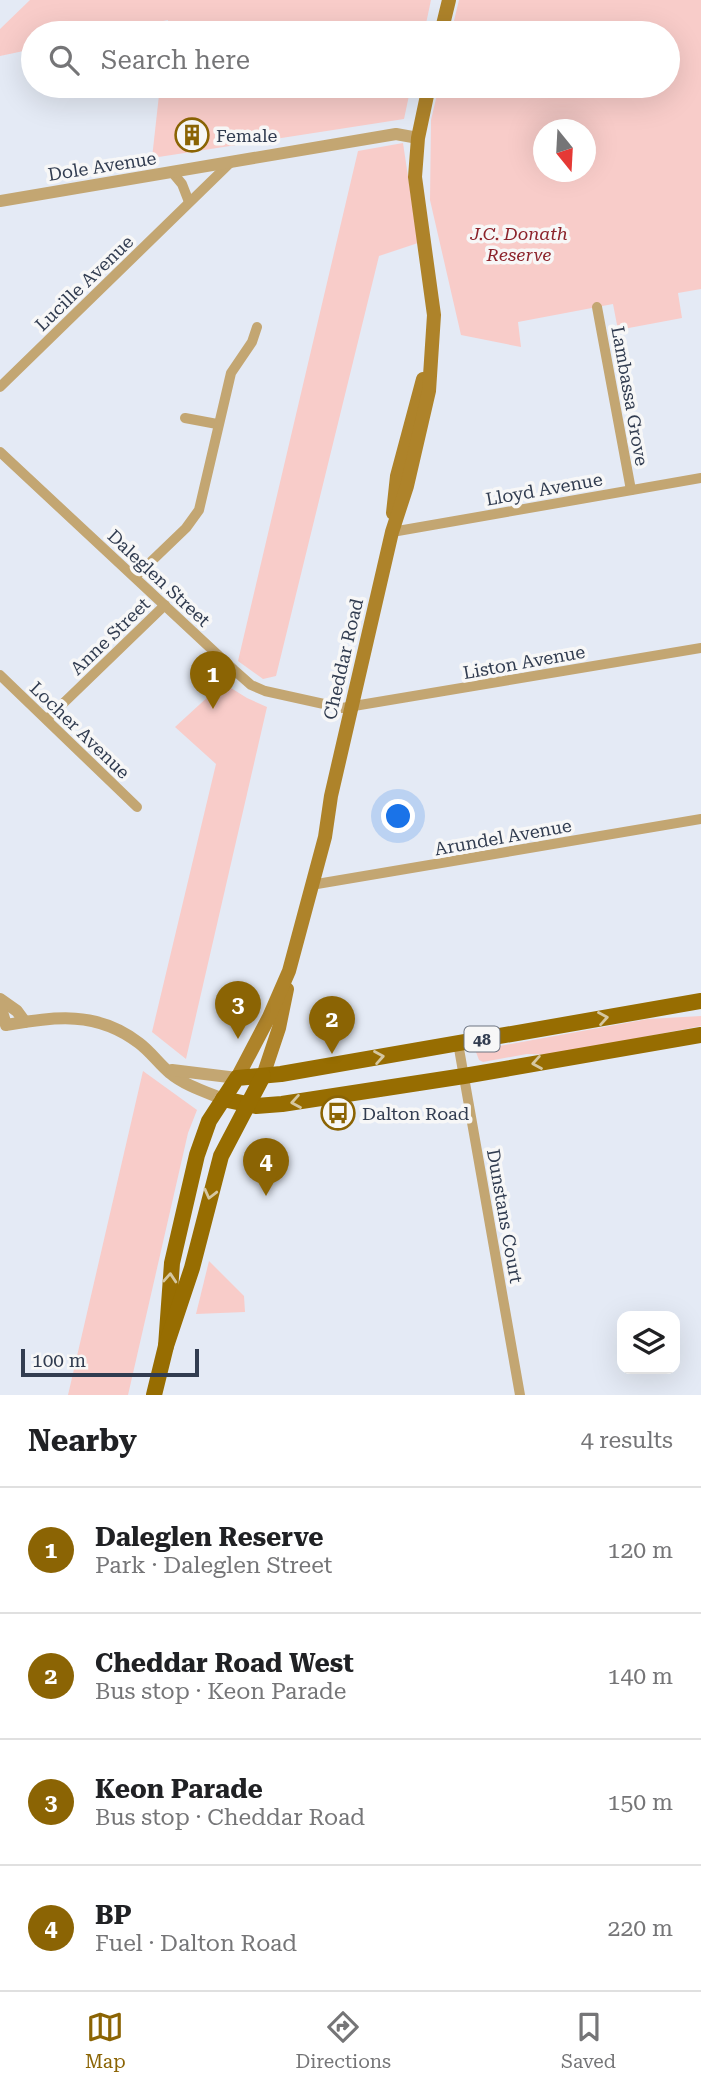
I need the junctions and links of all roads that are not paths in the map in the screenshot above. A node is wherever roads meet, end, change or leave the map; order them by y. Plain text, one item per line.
1 (449, 0) edge
2 (444, 21) edge
3 (426, 98) edge
4 (418, 138) junction
5 (230, 163) junction
6 (172, 172) junction
7 (0, 201) edge
8 (189, 202) junction
9 (597, 307) dead end
10 (257, 327) dead end
11 (0, 387) edge
12 (185, 418) dead end
13 (217, 424) junction
14 (0, 452) edge
15 (701, 478) edge
16 (631, 490) junction
17 (392, 532) junction
18 (135, 577) junction
19 (165, 605) junction
20 (701, 648) edge
21 (0, 675) edge
22 (351, 707) junction
23 (47, 719) junction
24 (137, 807) dead end
25 (701, 819) edge
26 (311, 885) junction
27 (289, 971) junction
28 (0, 999) edge
29 (701, 1001) edge
30 (0, 1005) edge
31 (25, 1022) junction
32 (3, 1026) edge
33 (701, 1035) edge
34 (458, 1043) junction
35 (162, 1066) junction
36 (263, 1076) junction
37 (464, 1076) junction
38 (237, 1077) junction
39 (223, 1099) junction
40 (247, 1105) junction
41 (166, 1346) junction
42 (154, 1395) edge
43 (520, 1395) edge

1 - 2 main road
3 - 4 main road, Cheddar Road
4 - 5 street, Dole Avenue
4 - 17 main road, Cheddar Road
5 - 6 street, Dole Avenue
5 - 8 street, Lucille Avenue
6 - 7 street, Dole Avenue
6 - 8 street
8 - 11 street, Lucille Avenue
9 - 16 street, Lambassa Grove
10 - 13 street
12 - 13 street
13 - 18 street
14 - 18 street, Daleglen Street
15 - 16 street, Lloyd Avenue
16 - 17 street, Lloyd Avenue
17 - 22 main road, Cheddar Road
18 - 19 street, Daleglen Street
19 - 22 street, Daleglen Street
19 - 23 street, Anne Street
20 - 22 street, Liston Avenue
21 - 23 street, Locher Avenue
22 - 26 main road, Cheddar Road
23 - 24 street, Locher Avenue
25 - 26 street, Arundel Avenue
26 - 27 main road, Cheddar Road
27 - 36 main road, Cheddar Road
27 - 38 main road, Cheddar Road
28 - 31 street
34 -> 29 main road, 48
30 - 32 street
31 - 32 street
31 - 35 street
33 -> 37 main road, 48
36 -> 34 main road, 48
34 - 37 street, Dunstans Court
35 - 38 street
35 - 39 street
36 - 38 main road, 48
36 - 40 main road
37 -> 40 main road, 48
37 - 43 street, Dunstans Court
38 - 39 main road
39 - 40 main road
41 -> 39 main road
40 -> 41 main road
41 - 42 main road

